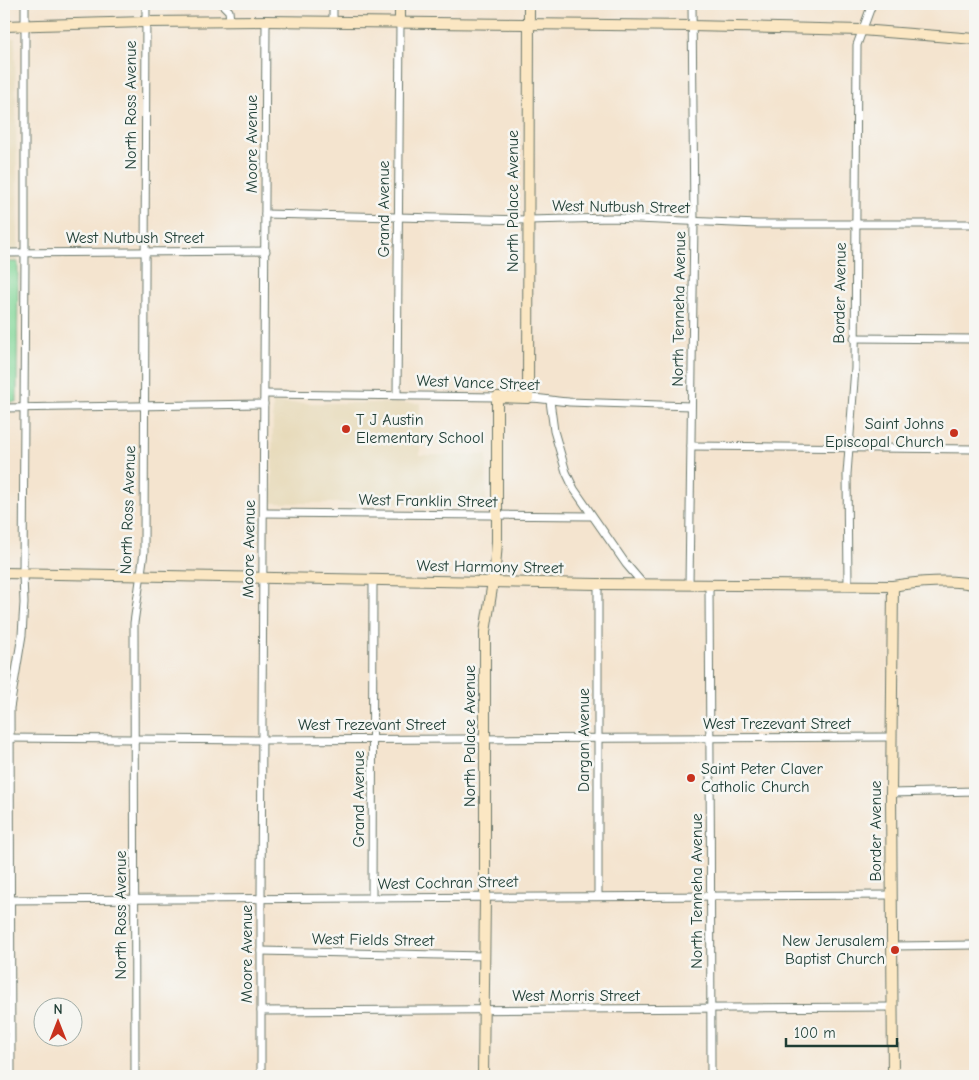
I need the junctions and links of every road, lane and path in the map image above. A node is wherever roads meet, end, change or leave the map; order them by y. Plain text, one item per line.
1 (25, 4) edge
2 (146, 4) edge
3 (222, 4) edge
4 (232, 4) edge
5 (333, 4) edge
6 (400, 4) edge
7 (529, 4) edge
8 (692, 4) edge
9 (872, 4) edge
10 (229, 16) junction
11 (266, 21) junction
12 (145, 22) junction
13 (333, 22) junction
14 (400, 22) junction
15 (529, 25) junction
16 (4, 26) edge
17 (24, 26) junction
18 (692, 26) junction
19 (861, 30) junction
20 (975, 39) edge
21 (266, 214) junction
22 (398, 218) junction
23 (528, 220) junction
24 (694, 222) junction
25 (856, 224) junction
26 (975, 224) edge
27 (145, 251) junction
28 (266, 252) junction
29 (4, 253) edge
30 (26, 253) junction
31 (854, 338) junction
32 (975, 339) edge
33 (264, 394) junction
34 (397, 395) junction
35 (498, 397) junction
36 (528, 398) junction
37 (550, 401) junction
38 (264, 404) junction
39 (691, 406) junction
40 (144, 407) junction
41 (4, 408) edge
42 (24, 408) junction
43 (691, 446) junction
44 (849, 448) junction
45 (975, 449) edge
46 (264, 513) junction
47 (498, 516) junction
48 (592, 516) junction
49 (4, 573) edge
50 (23, 574) junction
51 (141, 575) junction
52 (262, 577) junction
53 (373, 581) junction
54 (492, 582) junction
55 (598, 584) junction
56 (644, 585) junction
57 (689, 585) junction
58 (848, 585) junction
59 (975, 585) edge
60 (709, 586) junction
61 (893, 586) junction
62 (711, 737) junction
63 (891, 737) junction
64 (7, 738) edge
65 (135, 738) junction
66 (373, 739) junction
67 (485, 739) junction
68 (597, 739) junction
69 (262, 740) junction
70 (975, 791) edge
71 (891, 793) junction
72 (710, 895) junction
73 (892, 895) junction
74 (485, 896) junction
75 (598, 896) junction
76 (134, 898) junction
77 (260, 898) junction
78 (372, 898) junction
79 (7, 900) edge
80 (975, 945) edge
81 (892, 946) junction
82 (261, 951) junction
83 (484, 956) junction
84 (892, 1007) junction
85 (711, 1009) junction
86 (484, 1010) junction
87 (261, 1011) junction
88 (11, 1076) edge
89 (134, 1076) edge
90 (261, 1076) edge
91 (483, 1076) edge
92 (711, 1076) edge
93 (893, 1076) edge

1 - 17 street
2 - 12 street, North Ross Avenue
3 - 10 street
4 - 10 street
5 - 13 street
6 - 14 street
7 - 15 street, North Palace Avenue
8 - 18 street, North Tenneha Avenue
9 - 19 street, Border Avenue
10 - 11 street
10 - 12 street
11 - 13 street
11 - 21 street, Moore Avenue
12 - 17 street
12 - 27 street, North Ross Avenue
13 - 14 street
14 - 15 street
14 - 22 street, Grand Avenue
15 - 18 street
15 - 23 street, North Palace Avenue
16 - 17 street
17 - 30 street
18 - 19 street
18 - 24 street, North Tenneha Avenue
19 - 20 street
19 - 25 street, Border Avenue
21 - 22 street, West Nutbush Street
21 - 28 street, Moore Avenue
22 - 23 street, West Nutbush Street
22 - 34 street, Grand Avenue
23 - 24 street, West Nutbush Street
23 - 36 street, North Palace Avenue
24 - 25 street, West Nutbush Street
24 - 39 street, North Tenneha Avenue
25 - 26 street, West Nutbush Street
25 - 31 street, Border Avenue
27 - 28 street, West Nutbush Street
27 - 30 street, West Nutbush Street
27 - 40 street, North Ross Avenue
28 - 33 street, Moore Avenue
29 - 30 street, West Nutbush Street
30 - 42 street
31 - 32 street
31 - 44 street, Border Avenue
33 - 34 street, West Vance Street
33 - 38 street, Moore Avenue
34 - 35 street, West Vance Street
35 - 36 street, West Vance Street
35 - 47 street, North Palace Avenue
36 - 37 street, West Vance Street
37 - 39 street, West Vance Street
37 - 48 street
38 - 40 street
38 - 46 street, Moore Avenue
39 - 43 street, North Tenneha Avenue
40 - 42 street
40 - 51 street, North Ross Avenue
41 - 42 street
42 - 50 street
43 - 44 street
43 - 57 street, North Tenneha Avenue
44 - 45 street
44 - 58 street, Border Avenue
46 - 47 street, West Franklin Street
46 - 52 street, Moore Avenue
47 - 48 street, West Franklin Street
47 - 54 street, North Palace Avenue
48 - 56 street
49 - 50 street, West Harmony Street
50 - 51 street, West Harmony Street
50 - 64 street
51 - 52 street, West Harmony Street
51 - 65 street, North Ross Avenue
52 - 53 street, West Harmony Street
52 - 69 street, Moore Avenue
53 - 54 street, West Harmony Street
53 - 66 street, Grand Avenue
54 - 55 street, West Harmony Street
54 - 67 street, North Palace Avenue
55 - 56 street, West Harmony Street
55 - 68 street, Dargan Avenue
56 - 57 street, West Harmony Street
57 - 60 street, West Harmony Street
58 - 60 street, West Harmony Street
58 - 61 street, West Harmony Street
59 - 61 street, West Harmony Street
60 - 62 street, North Tenneha Avenue
61 - 63 street, Border Avenue
62 - 63 street, West Trezevant Street
62 - 68 street, West Trezevant Street
62 - 72 street, North Tenneha Avenue
63 - 71 street, Border Avenue
64 - 65 street, West Trezevant Street
64 - 79 street
65 - 69 street, West Trezevant Street
65 - 76 street, North Ross Avenue
66 - 67 street, West Trezevant Street
66 - 69 street, West Trezevant Street
66 - 78 street, Grand Avenue
67 - 68 street, West Trezevant Street
67 - 74 street, North Palace Avenue
68 - 75 street, Dargan Avenue
69 - 77 street, Moore Avenue
70 - 71 street
71 - 73 street, Border Avenue
72 - 73 street, West Cochran Street
72 - 75 street, West Cochran Street
72 - 85 street, North Tenneha Avenue
73 - 81 street, Border Avenue
74 - 75 street, West Cochran Street
74 - 78 street, West Cochran Street
74 - 83 street, North Palace Avenue
76 - 77 street, West Cochran Street
76 - 79 street, West Cochran Street
76 - 89 street, North Ross Avenue
77 - 78 street, West Cochran Street
77 - 82 street, Moore Avenue
79 - 88 street
80 - 81 street
81 - 84 street, Border Avenue
82 - 83 street, West Fields Street
82 - 87 street, Moore Avenue
83 - 86 street, North Palace Avenue
84 - 85 street, West Morris Street
84 - 93 street, Border Avenue
85 - 86 street, West Morris Street
85 - 92 street, North Tenneha Avenue
86 - 87 street, West Morris Street
86 - 91 street, North Palace Avenue
87 - 90 street, Moore Avenue

